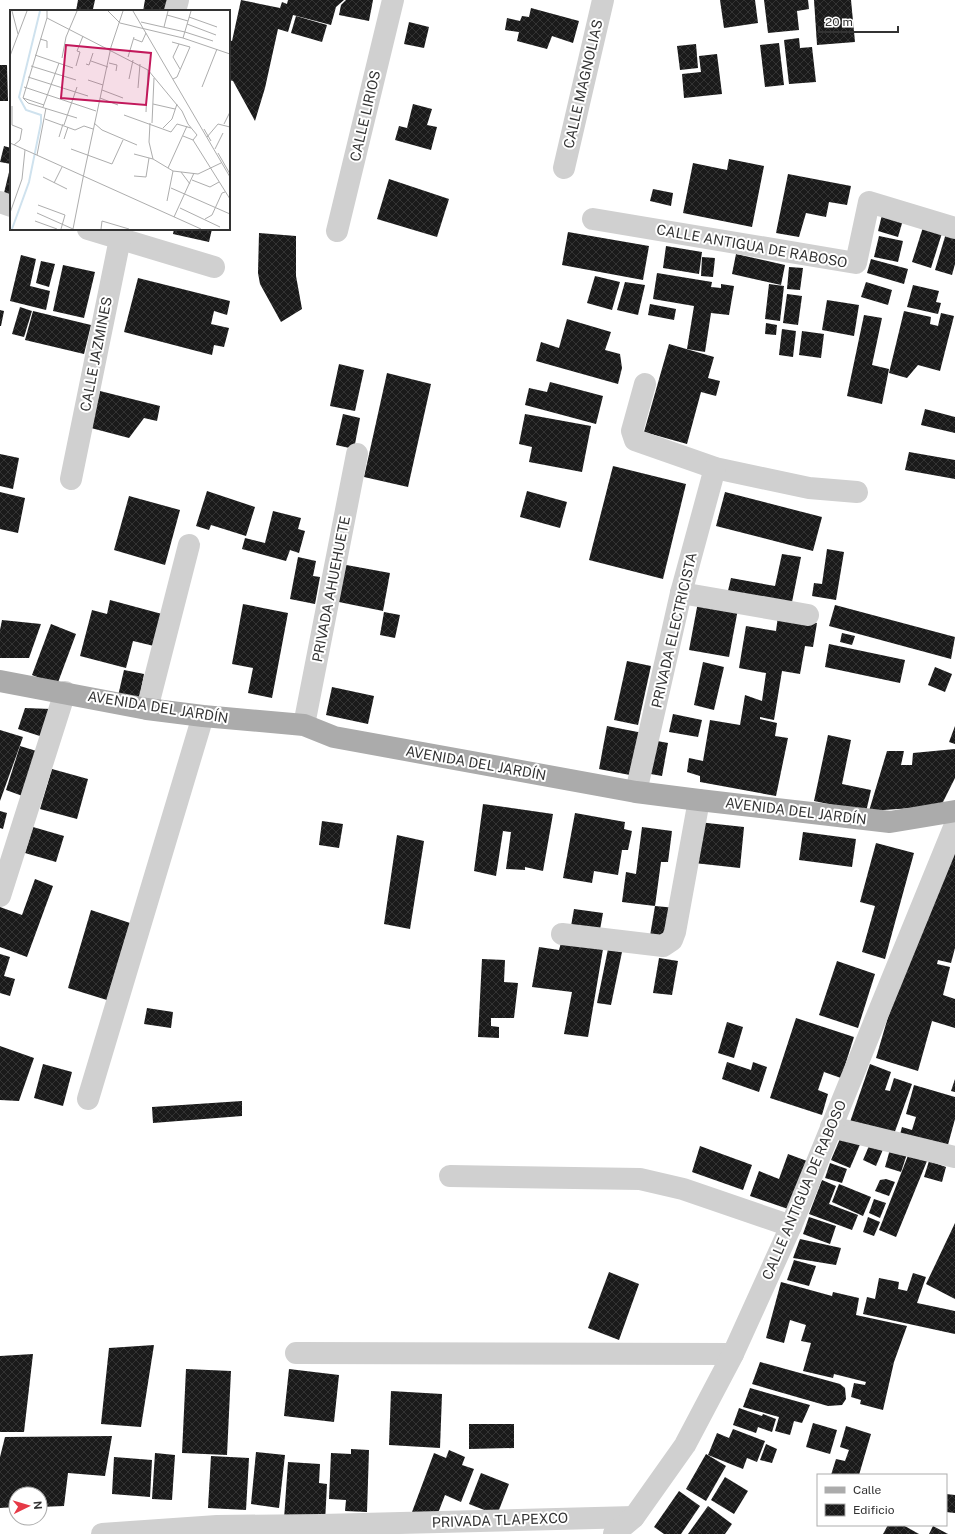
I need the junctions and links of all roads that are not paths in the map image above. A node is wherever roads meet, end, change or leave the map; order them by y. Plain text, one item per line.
1 (178, 0) edge
2 (393, 0) edge
3 (603, 0) edge
4 (175, 10) edge
5 (564, 168) dead end
6 (0, 202) edge
7 (10, 206) edge
8 (593, 219) dead end
9 (955, 228) edge
10 (95, 230) edge
11 (337, 232) dead end
12 (121, 234) edge
13 (214, 267) dead end
14 (645, 384) dead end
15 (357, 454) dead end
16 (715, 468) junction
17 (71, 479) dead end
18 (857, 492) dead end
19 (189, 545) dead end
20 (682, 593) junction
21 (808, 615) dead end
22 (0, 681) edge
23 (65, 692) junction
24 (147, 709) junction
25 (203, 716) junction
26 (304, 725) junction
27 (636, 792) junction
28 (699, 800) junction
29 (955, 811) edge
30 (955, 825) edge
31 (0, 896) edge
32 (562, 934) dead end
33 (88, 1099) dead end
34 (831, 1127) junction
35 (955, 1157) edge
36 (450, 1176) dead end
37 (791, 1226) junction
38 (296, 1353) dead end
39 (733, 1354) junction
40 (634, 1516) junction
41 (102, 1534) edge
42 (614, 1534) edge

1 - 4 street
2 - 11 street, CALLE LIRIOS
3 - 5 street, CALLE MAGNOLIAS
6 - 7 street
8 - 9 street, CALLE ANTIGUA DE RABOSO
10 - 12 street
12 - 13 street
12 - 17 street, CALLE JAZMINES
14 - 16 street
15 - 26 street, PRIVADA AHUEHUETE
16 - 18 street
16 - 20 street, PRIVADA ELECTRICISTA
19 - 24 street
20 - 21 street
20 - 27 street, PRIVADA ELECTRICISTA
22 - 23 main road, AVENIDA DEL JARDÍN
23 - 24 main road, AVENIDA DEL JARDÍN
23 - 31 street
24 - 25 main road, AVENIDA DEL JARDÍN
25 - 26 main road, AVENIDA DEL JARDÍN
25 - 33 street
26 - 27 main road, AVENIDA DEL JARDÍN
27 - 28 main road, AVENIDA DEL JARDÍN
28 - 29 main road, AVENIDA DEL JARDÍN
28 - 32 street
30 - 34 street, CALLE ANTIGUA DE RABOSO
34 - 35 street
34 - 37 street, CALLE ANTIGUA DE RABOSO
36 - 37 street
37 - 39 street, CALLE ANTIGUA DE RABOSO
38 - 39 street
39 - 40 street, CALLE ANTIGUA DE RABOSO
40 - 41 street, PRIVADA TLAPEXCO
40 - 42 street, CALLE ANTIGUA DE RABOSO

